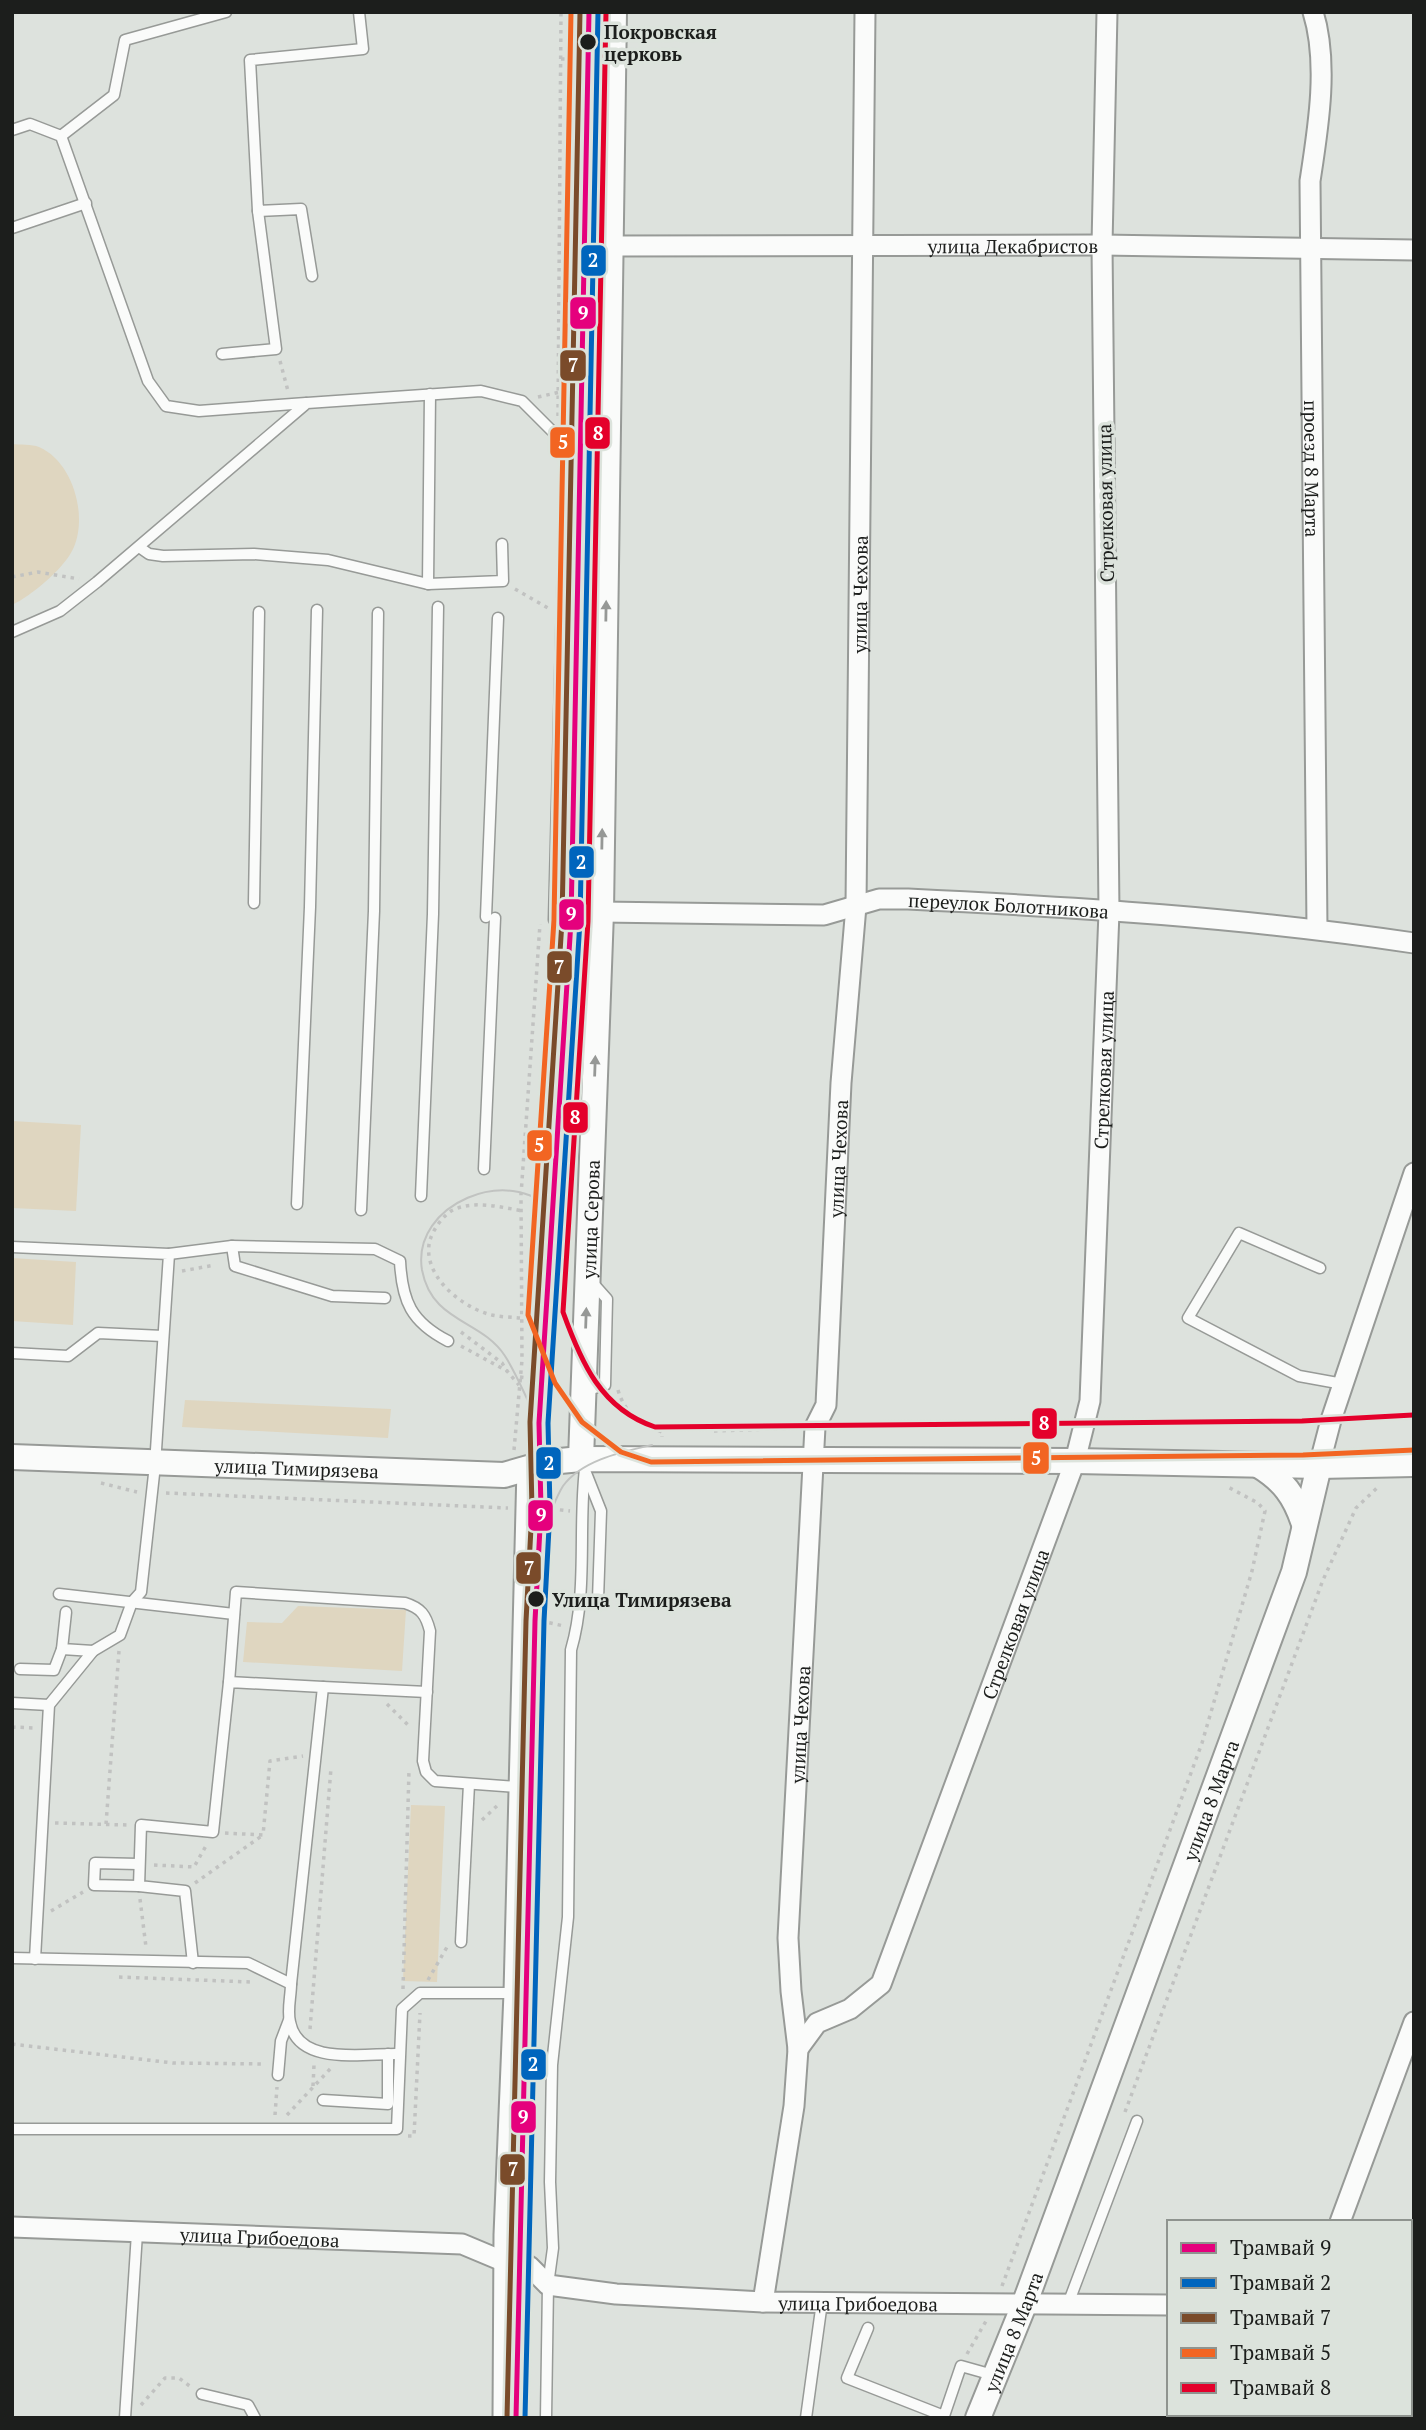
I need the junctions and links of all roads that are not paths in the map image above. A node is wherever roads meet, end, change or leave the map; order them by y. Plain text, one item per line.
1 (226, 12) edge
2 (359, 12) edge
3 (614, 12) edge
4 (865, 12) edge
5 (1107, 12) edge
6 (1313, 12) edge
7 (12, 130) edge
8 (61, 136) junction
9 (86, 203) junction
10 (258, 211) junction
11 (12, 228) edge
12 (1102, 245) junction
13 (612, 246) junction
14 (863, 247) junction
15 (1310, 250) junction
16 (1414, 250) edge
17 (312, 276) dead end
18 (222, 354) dead end
19 (430, 394) junction
20 (307, 403) junction
21 (502, 544) dead end
22 (139, 547) junction
23 (428, 584) junction
24 (438, 607) dead end
25 (317, 610) dead end
26 (259, 612) dead end
27 (378, 613) dead end
28 (498, 618) dead end
29 (12, 632) edge
30 (254, 903) dead end
31 (856, 906) junction
32 (601, 912) junction
33 (1109, 912) junction
34 (1317, 929) junction
35 (1414, 943) edge
36 (484, 1169) dead end
37 (1414, 1173) edge
38 (421, 1196) dead end
39 (297, 1203) dead end
40 (361, 1210) dead end
41 (232, 1246) junction
42 (12, 1247) edge
43 (169, 1254) junction
44 (1320, 1268) dead end
45 (385, 1298) dead end
46 (163, 1336) junction
47 (452, 1343) road end
48 (12, 1353) edge
49 (1343, 1384) junction
50 (12, 1457) edge
51 (521, 1459) junction
52 (814, 1461) junction
53 (1075, 1461) junction
54 (583, 1464) junction
55 (1414, 1464) edge
56 (162, 1465) junction
57 (1258, 1465) junction
58 (1366, 1465) junction
59 (1319, 1466) junction
60 (1310, 1499) junction
61 (1304, 1524) junction
62 (59, 1594) dead end
63 (598, 1600) dead end
64 (132, 1602) junction
65 (66, 1612) dead end
66 (234, 1614) junction
67 (62, 1649) junction
68 (93, 1651) junction
69 (20, 1669) dead end
70 (229, 1682) junction
71 (323, 1687) junction
72 (427, 1692) junction
73 (12, 1703) edge
74 (49, 1705) junction
75 (469, 1784) junction
76 (517, 1787) junction
77 (138, 1864) junction
78 (139, 1886) junction
79 (461, 1942) dead end
80 (12, 1958) edge
81 (34, 1959) junction
82 (193, 1963) junction
83 (291, 1984) junction
84 (514, 1993) junction
85 (289, 2020) junction
86 (1414, 2022) edge
87 (400, 2049) junction
88 (798, 2049) junction
89 (387, 2053) junction
90 (278, 2070) road end
91 (323, 2100) dead end
92 (1137, 2121) dead end
93 (12, 2129) edge
94 (1341, 2220) edge
95 (12, 2227) edge
96 (137, 2233) junction
97 (505, 2262) junction
98 (548, 2285) junction
99 (763, 2302) junction
100 (822, 2302) junction
101 (1024, 2305) junction
102 (1068, 2305) junction
103 (1167, 2305) edge
104 (868, 2328) dead end
105 (993, 2375) junction
106 (202, 2394) road end
107 (125, 2418) edge
108 (255, 2418) edge
109 (503, 2418) edge
110 (546, 2418) edge
111 (806, 2418) edge
112 (978, 2418) edge

1 - 8 lane
2 - 10 lane
3 - 13 street, улица Серова
4 - 14 street, улица Чехова
5 - 12 street, Стрелковая улица
6 - 15 street, проезд 8 Марта
7 - 8 lane
8 - 9 lane
9 - 11 lane
9 - 20 lane
10 - 17 lane
10 - 18 lane
12 - 14 street, улица Декабристов
12 - 15 street, улица Декабристов
12 - 33 street, Стрелковая улица
13 - 14 street, улица Декабристов
32 -> 13 street, улица Серова
14 - 31 street, улица Чехова
15 - 16 street, улица Декабристов
15 - 34 street, проезд 8 Марта
19 - 20 lane
19 - 23 lane
19 - 32 lane
20 - 22 lane
21 - 23 lane
22 - 23 lane
22 - 29 lane
24 - 38 lane
25 - 39 lane
26 - 30 lane
27 - 40 lane
28 - 36 lane
31 - 32 street, переулок Болотникова
31 - 33 street, переулок Болотникова
31 - 52 street, улица Чехова
54 -> 32 street, улица Серова
33 - 34 street, переулок Болотникова
33 - 53 street, Стрелковая улица
34 - 35 street, переулок Болотникова
37 - 49 street, улица 8 Марта
41 - 43 lane
41 - 45 lane
41 - 47 lane
42 - 43 lane
43 - 46 lane
44 - 49 lane
46 - 48 lane
46 - 56 lane
49 - 59 street, улица 8 Марта
50 - 56 street, улица Тимирязева
51 - 54 street, улица Тимирязева
51 - 56 street, улица Тимирязева
51 - 76 street
52 - 53 street, улица Тимирязева
52 - 54 street, улица Тимирязева
52 - 88 street, улица Чехова
53 - 57 street, улица Тимирязева
53 - 88 street, Стрелковая улица
54 - 63 lane
54 - 98 lane
55 - 58 street, улица Тимирязева
56 - 64 lane
57 - 59 street, улица Тимирязева
57 - 61 street
58 - 59 street, улица Тимирязева
58 - 60 street
59 - 60 street, улица 8 Марта
60 - 61 street, улица 8 Марта
61 - 101 street, улица 8 Марта
62 - 64 lane
64 - 66 lane
64 - 68 lane
65 - 67 lane
66 - 70 lane
66 - 72 lane
67 - 68 lane
67 - 69 lane
68 - 74 lane
70 - 71 lane
70 - 77 lane
71 - 72 lane
71 - 83 lane
72 - 75 lane
73 - 74 lane
74 - 81 lane
75 - 76 lane
75 - 79 lane
76 - 84 street
77 - 78 lane
77 - 78 lane
78 - 82 lane
80 - 81 lane
81 - 82 lane
82 - 83 lane
83 - 85 lane
84 - 87 lane
84 - 97 street
85 - 89 lane
85 - 90 lane
86 - 94 street
87 - 89 lane
87 - 93 lane
88 - 99 street, улица Чехова
89 - 91 lane
92 - 102 lane
95 - 96 street, улица Грибоедова
96 - 97 street, улица Грибоедова
96 - 107 lane
97 - 98 street, улица Грибоедова
97 - 109 street
98 - 99 street, улица Грибоедова
98 - 110 lane
99 - 100 street, улица Грибоедова
100 - 101 street, улица Грибоедова
100 - 111 lane
101 - 102 street, улица Грибоедова
101 - 105 street, улица 8 Марта
102 - 103 street, улица Грибоедова
104 - 105 lane
105 - 112 street, улица 8 Марта
106 - 108 lane

